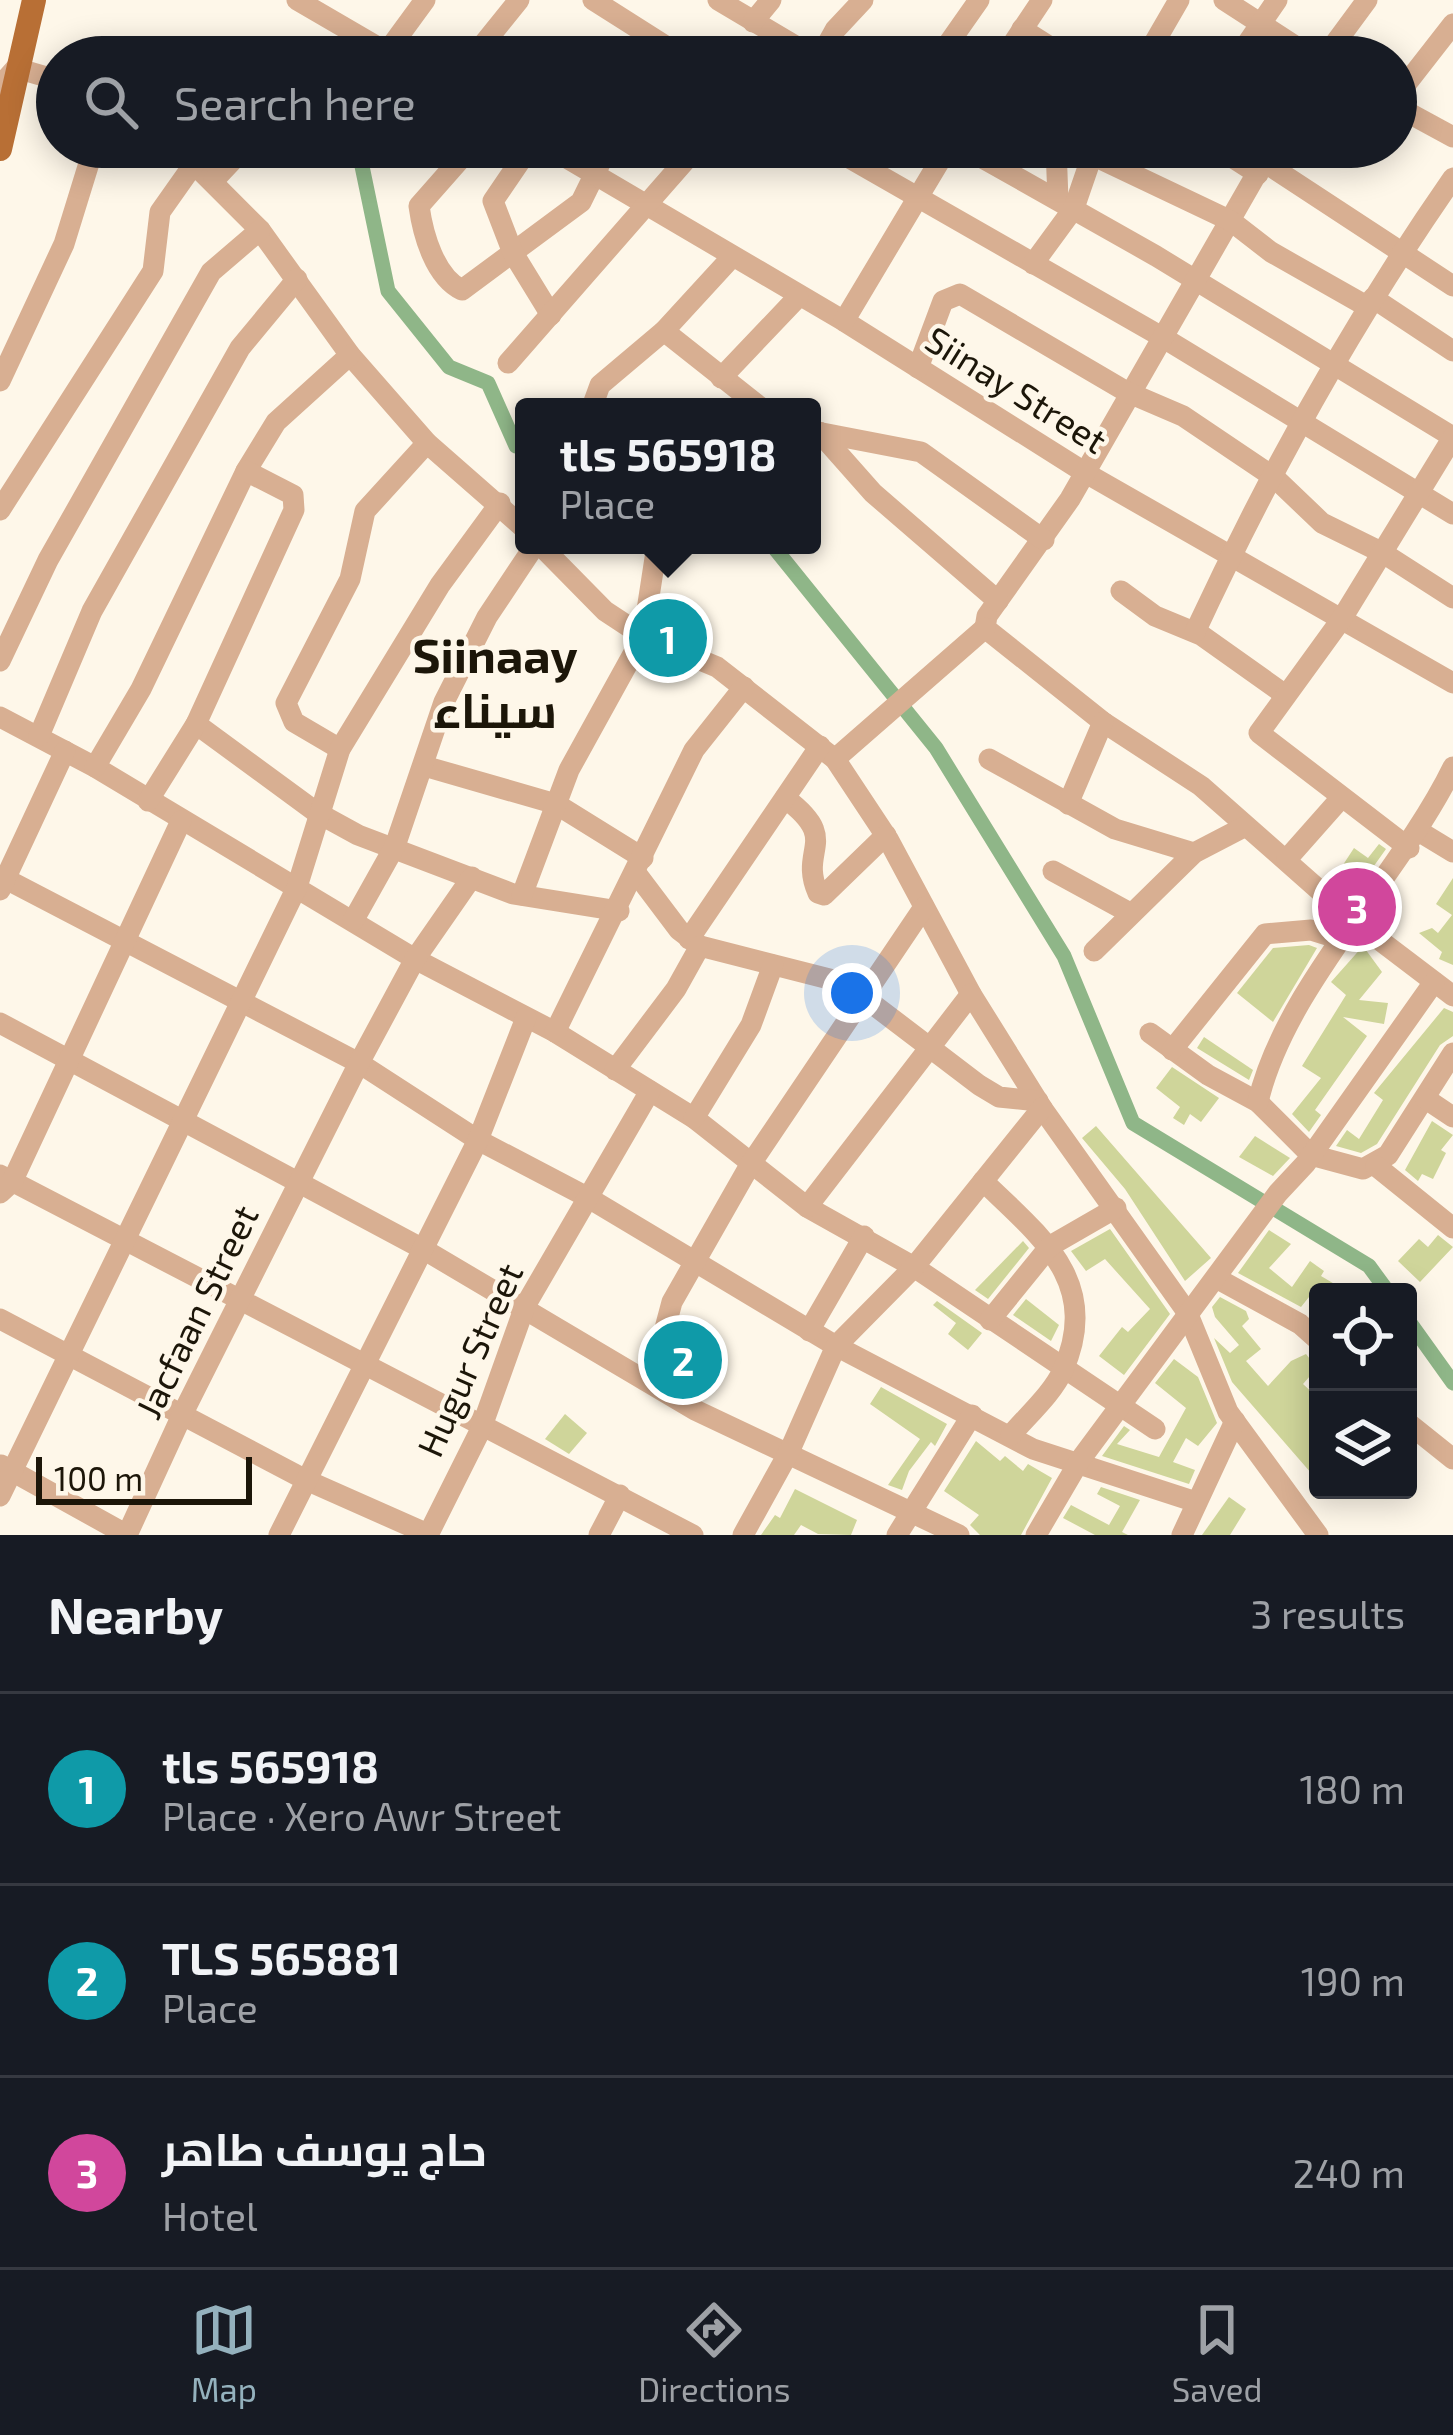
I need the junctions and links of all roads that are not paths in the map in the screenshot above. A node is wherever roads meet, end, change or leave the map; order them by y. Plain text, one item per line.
1 (34, 0) edge
2 (297, 0) edge
3 (424, 0) edge
4 (519, 0) edge
5 (592, 0) edge
6 (718, 0) edge
7 (771, 0) edge
8 (863, 0) edge
9 (979, 0) edge
10 (1042, 0) edge
11 (1179, 0) edge
12 (1224, 0) edge
13 (1277, 0) edge
14 (1367, 0) edge
15 (333, 8) edge
16 (753, 22) junction
17 (1261, 23) junction
18 (1453, 24) edge
19 (1022, 29) junction
20 (368, 36) edge
21 (402, 36) edge
22 (490, 36) edge
23 (645, 36) edge
24 (776, 36) edge
25 (831, 36) edge
26 (954, 36) edge
27 (1018, 36) edge
28 (1033, 36) edge
29 (1158, 36) edge
30 (1252, 36) edge
31 (1280, 36) edge
32 (1340, 36) edge
33 (1417, 73) edge
34 (8, 77) edge
35 (1417, 114) edge
36 (1453, 137) edge
37 (0, 149) edge
38 (88, 168) edge
39 (180, 168) edge
40 (201, 168) edge
41 (225, 168) edge
42 (453, 168) edge
43 (515, 168) edge
44 (582, 168) edge
45 (596, 168) edge
46 (679, 168) edge
47 (865, 168) edge
48 (935, 168) edge
49 (1001, 168) edge
50 (1060, 168) edge
51 (1084, 168) edge
52 (1127, 168) edge
53 (1260, 168) edge
54 (1274, 168) edge
55 (592, 174) junction
56 (214, 180) junction
57 (1449, 192) edge
58 (917, 199) junction
59 (1066, 204) junction
60 (646, 207) junction
61 (1231, 220) junction
62 (260, 230) junction
63 (513, 253) junction
64 (1400, 254) junction
65 (732, 257) junction
66 (1033, 264) junction
67 (297, 279) junction
68 (1194, 283) junction
69 (1453, 286) edge
70 (798, 297) junction
71 (1370, 303) junction
72 (551, 315) junction
73 (844, 322) junction
74 (664, 331) junction
75 (1162, 337) junction
76 (1453, 351) edge
77 (350, 355) junction
78 (508, 363) dead end
79 (1336, 366) junction
80 (918, 368) junction
81 (722, 378) junction
82 (0, 381) edge
83 (1127, 392) junction
84 (595, 398) edge
85 (748, 398) edge
86 (1303, 423) junction
87 (821, 432) edge
88 (821, 437) edge
89 (1453, 437) edge
90 (428, 442) junction
91 (246, 471) junction
92 (1084, 472) junction
93 (1275, 478) junction
94 (1420, 495) junction
95 (500, 503) junction
96 (0, 510) edge
97 (1453, 514) edge
98 (515, 519) edge
99 (1045, 540) junction
100 (1383, 553) junction
101 (545, 554) edge
102 (554, 554) edge
103 (656, 554) edge
104 (1230, 556) junction
105 (1121, 591) dead end
106 (1453, 598) edge
107 (998, 601) junction
108 (1341, 620) junction
109 (986, 628) junction
110 (1195, 632) junction
111 (643, 636) junction
112 (0, 661) edge
113 (1453, 683) edge
114 (744, 687) junction
115 (1285, 694) junction
116 (0, 717) edge
117 (1103, 722) junction
118 (196, 724) junction
119 (39, 736) junction
120 (340, 749) junction
121 (64, 751) junction
122 (828, 752) junction
123 (989, 759) dead end
124 (424, 766) junction
125 (95, 767) junction
126 (1452, 770) edge
127 (785, 798) junction
128 (1341, 798) junction
129 (148, 801) junction
130 (556, 804) junction
131 (1068, 804) junction
132 (316, 812) junction
133 (182, 821) junction
134 (1244, 827) junction
135 (886, 835) junction
136 (1415, 840) junction
137 (395, 846) junction
138 (1453, 852) edge
139 (1194, 853) junction
140 (1287, 859) junction
141 (639, 866) junction
142 (1053, 871) dead end
143 (472, 877) junction
144 (2, 882) edge
145 (297, 887) junction
146 (522, 895) junction
147 (924, 907) junction
148 (620, 911) junction
149 (1130, 913) junction
150 (353, 921) junction
151 (1346, 930) junction
152 (124, 942) junction
153 (695, 942) junction
154 (1094, 951) dead end
155 (415, 959) junction
156 (773, 965) junction
157 (1444, 989) edge
158 (971, 994) junction
159 (866, 999) junction
160 (241, 1004) junction
161 (526, 1018) junction
162 (0, 1023) edge
163 (555, 1032) junction
164 (1150, 1033) dead end
165 (928, 1047) junction
166 (1172, 1050) junction
167 (1453, 1053) edge
168 (66, 1060) junction
169 (359, 1063) junction
170 (615, 1070) junction
171 (650, 1091) junction
172 (1426, 1099) junction
173 (1258, 1102) junction
174 (1040, 1105) junction
175 (1453, 1117) edge
176 (694, 1118) junction
177 (180, 1121) junction
178 (478, 1140) junction
179 (1311, 1155) junction
180 (750, 1165) junction
181 (1376, 1166) junction
182 (983, 1181) junction
183 (4, 1184) edge
184 (297, 1185) junction
185 (587, 1197) junction
186 (807, 1207) junction
187 (1116, 1208) junction
188 (1453, 1228) edge
189 (864, 1236) junction
190 (126, 1240) junction
191 (1050, 1246) junction
192 (423, 1249) junction
193 (914, 1267) junction
194 (696, 1268) junction
195 (1218, 1279) junction
196 (237, 1303) junction
197 (525, 1306) junction
198 (1187, 1312) junction
199 (0, 1318) edge
200 (990, 1320) junction
201 (809, 1331) junction
202 (1309, 1332) edge
203 (836, 1346) junction
204 (69, 1351) junction
205 (361, 1366) junction
206 (1063, 1371) junction
207 (651, 1381) junction
208 (1119, 1406) junction
209 (183, 1413) junction
210 (972, 1415) junction
211 (1235, 1421) junction
212 (481, 1429) junction
213 (1155, 1429) dead end
214 (1417, 1430) edge
215 (1011, 1435) junction
216 (790, 1452) junction
217 (1453, 1459) edge
218 (1080, 1460) junction
219 (5, 1468) edge
220 (306, 1480) junction
221 (0, 1496) edge
222 (620, 1496) junction
223 (1196, 1502) junction
224 (911, 1510) junction
225 (127, 1535) edge
226 (279, 1535) edge
227 (428, 1535) edge
228 (598, 1535) edge
229 (693, 1535) edge
230 (743, 1535) edge
231 (897, 1535) edge
232 (959, 1535) edge
233 (1036, 1535) edge
234 (1182, 1535) edge
235 (1318, 1535) edge

1 - 34 main road
2 - 15 street
3 - 21 street
4 - 22 street
5 - 23 street
6 - 16 street
7 - 16 street
8 - 25 street
9 - 26 street
10 - 19 street
11 - 29 street
12 - 17 street
13 - 17 street
14 - 32 street
15 - 20 street
16 - 24 street
17 - 30 street
17 - 31 street
18 - 33 street
19 - 27 street
19 - 28 street
34 - 37 main road
35 - 36 street
38 - 82 street
39 - 96 street
40 - 56 street
41 - 56 street
42 - 63 street
43 - 63 street
44 - 55 street, Siinay Street
45 - 55 street
46 - 60 street
47 - 58 street
48 - 58 street
49 - 59 street
50 - 59 street
51 - 59 street
52 - 61 street
53 - 61 street
54 - 64 street
55 - 60 street, Siinay Street
55 - 63 street
56 - 62 street
57 - 64 street
58 - 66 street
58 - 73 street
59 - 66 street
59 - 68 street
60 - 65 street, Siinay Street
60 - 72 street
61 - 68 street
61 - 71 street
62 - 67 street
62 - 112 street
63 - 72 street
64 - 69 street
64 - 71 street
65 - 70 street, Siinay Street
65 - 74 street
66 - 75 street
67 - 77 street
67 - 119 street
68 - 75 street
68 - 79 street
70 - 73 street, Siinay Street
70 - 81 street
71 - 76 street
71 - 79 street
72 - 78 street
73 - 80 street, Siinay Street
74 - 81 street
74 - 84 street
75 - 83 street
75 - 86 street
77 - 90 street
77 - 91 street
79 - 86 street
79 - 89 street
80 - 83 street
80 - 92 street, Siinay Street
81 - 85 street
83 - 92 street
83 - 93 street
86 - 93 street
86 - 94 street
87 - 99 street
88 - 107 street
89 - 94 street
90 - 95 street
90 - 120 street
91 - 118 street
91 - 125 street
92 - 99 street
92 - 104 street, Siinay Street
93 - 100 street
93 - 104 street
94 - 97 street
94 - 100 street
95 - 98 street
95 - 120 street
99 - 107 street
100 - 106 street
100 - 108 street
101 - 124 street
102 - 111 street
103 - 111 street
104 - 108 street, Siinay Street
104 - 110 street
105 - 110 street
107 - 109 street
108 - 113 street, Siinay Street
108 - 115 street
109 - 117 street
109 - 122 street
110 - 115 street
111 - 114 street
111 - 130 street
114 - 122 street
114 - 141 street
115 - 128 street
116 - 119 street
117 - 131 street
117 - 134 street
118 - 129 street
118 - 132 street
119 - 121 street
120 - 132 street
121 - 125 street
121 - 144 street
122 - 127 street
122 - 135 street
123 - 131 street
124 - 130 street
124 - 137 street
125 - 129 street
126 - 136 street
127 - 135 street
127 - 153 street
128 - 136 street
128 - 140 street
129 - 133 street
130 - 141 street
130 - 146 street
131 - 139 street
132 - 137 street
132 - 145 street
133 - 145 street
133 - 152 street
134 - 139 street
134 - 140 street
135 - 147 street
136 - 138 street
136 - 151 street
137 - 143 street
137 - 150 street
139 - 149 street
140 - 151 street
141 - 148 street
141 - 153 street
142 - 149 street
143 - 146 street
143 - 155 street, Jacfaan Street
144 - 152 street
145 - 150 street
145 - 160 street
146 - 148 street
147 - 158 street
147 - 159 street
148 - 163 street
149 - 154 street
150 - 155 street
151 - 157 street
151 - 166 street
151 - 173 street
152 - 160 street
152 - 168 street
153 - 156 street
153 - 170 street
155 - 161 street
155 - 169 street, Jacfaan Street
156 - 159 street
156 - 176 street
157 - 179 street
158 - 165 street
158 - 174 street
159 - 165 street
159 - 180 street
160 - 169 street
160 - 177 street
161 - 163 street
161 - 178 street
162 - 168 street
163 - 170 street
164 - 166 street
165 - 174 street
165 - 186 street
166 - 173 street
167 - 172 street
168 - 177 street
168 - 183 street
169 - 178 street
169 - 184 street, Jacfaan Street
170 - 171 street
171 - 176 street
171 - 185 street, Hugur Street
172 - 175 street
172 - 181 street
173 - 179 street
174 - 182 street
174 - 187 street
176 - 180 street
177 - 184 street
177 - 190 street
178 - 185 street
178 - 192 street
179 - 181 street
179 - 195 street
180 - 186 street
180 - 194 street
181 - 188 street
182 - 191 street
182 - 193 street
183 - 190 street
184 - 192 street
184 - 196 street, Jacfaan Street
185 - 194 street
185 - 197 street, Hugur Street
186 - 189 street
187 - 191 street
187 - 198 street
189 - 193 street
189 - 201 street
190 - 196 street
190 - 204 street
191 - 200 street
191 - 206 street
192 - 197 street
192 - 205 street
193 - 200 street
193 - 203 street
194 - 201 street
194 - 207 street
195 - 198 street
195 - 202 street
196 - 205 street
196 - 209 street, Jacfaan Street
197 - 207 street
197 - 212 street, Hugur Street
198 - 208 street
198 - 211 street
199 - 204 street
200 - 206 street
201 - 203 street
203 - 210 street
203 - 216 street
204 - 209 street
204 - 219 street
205 - 212 street
205 - 220 street
206 - 208 street
206 - 215 street
207 - 216 street
208 - 213 street
208 - 218 street
209 - 220 street
209 - 225 street, Jacfaan Street
210 - 215 street
210 - 224 street
211 - 223 street
211 - 235 street
212 - 222 street
212 - 227 street, Hugur Street
214 - 217 street
215 - 218 street
216 - 224 street
216 - 230 street
218 - 223 street
218 - 233 street
219 - 221 street
219 - 225 street
220 - 226 street
220 - 227 street
222 - 228 street
222 - 229 street
223 - 234 street
224 - 231 street
224 - 232 street

